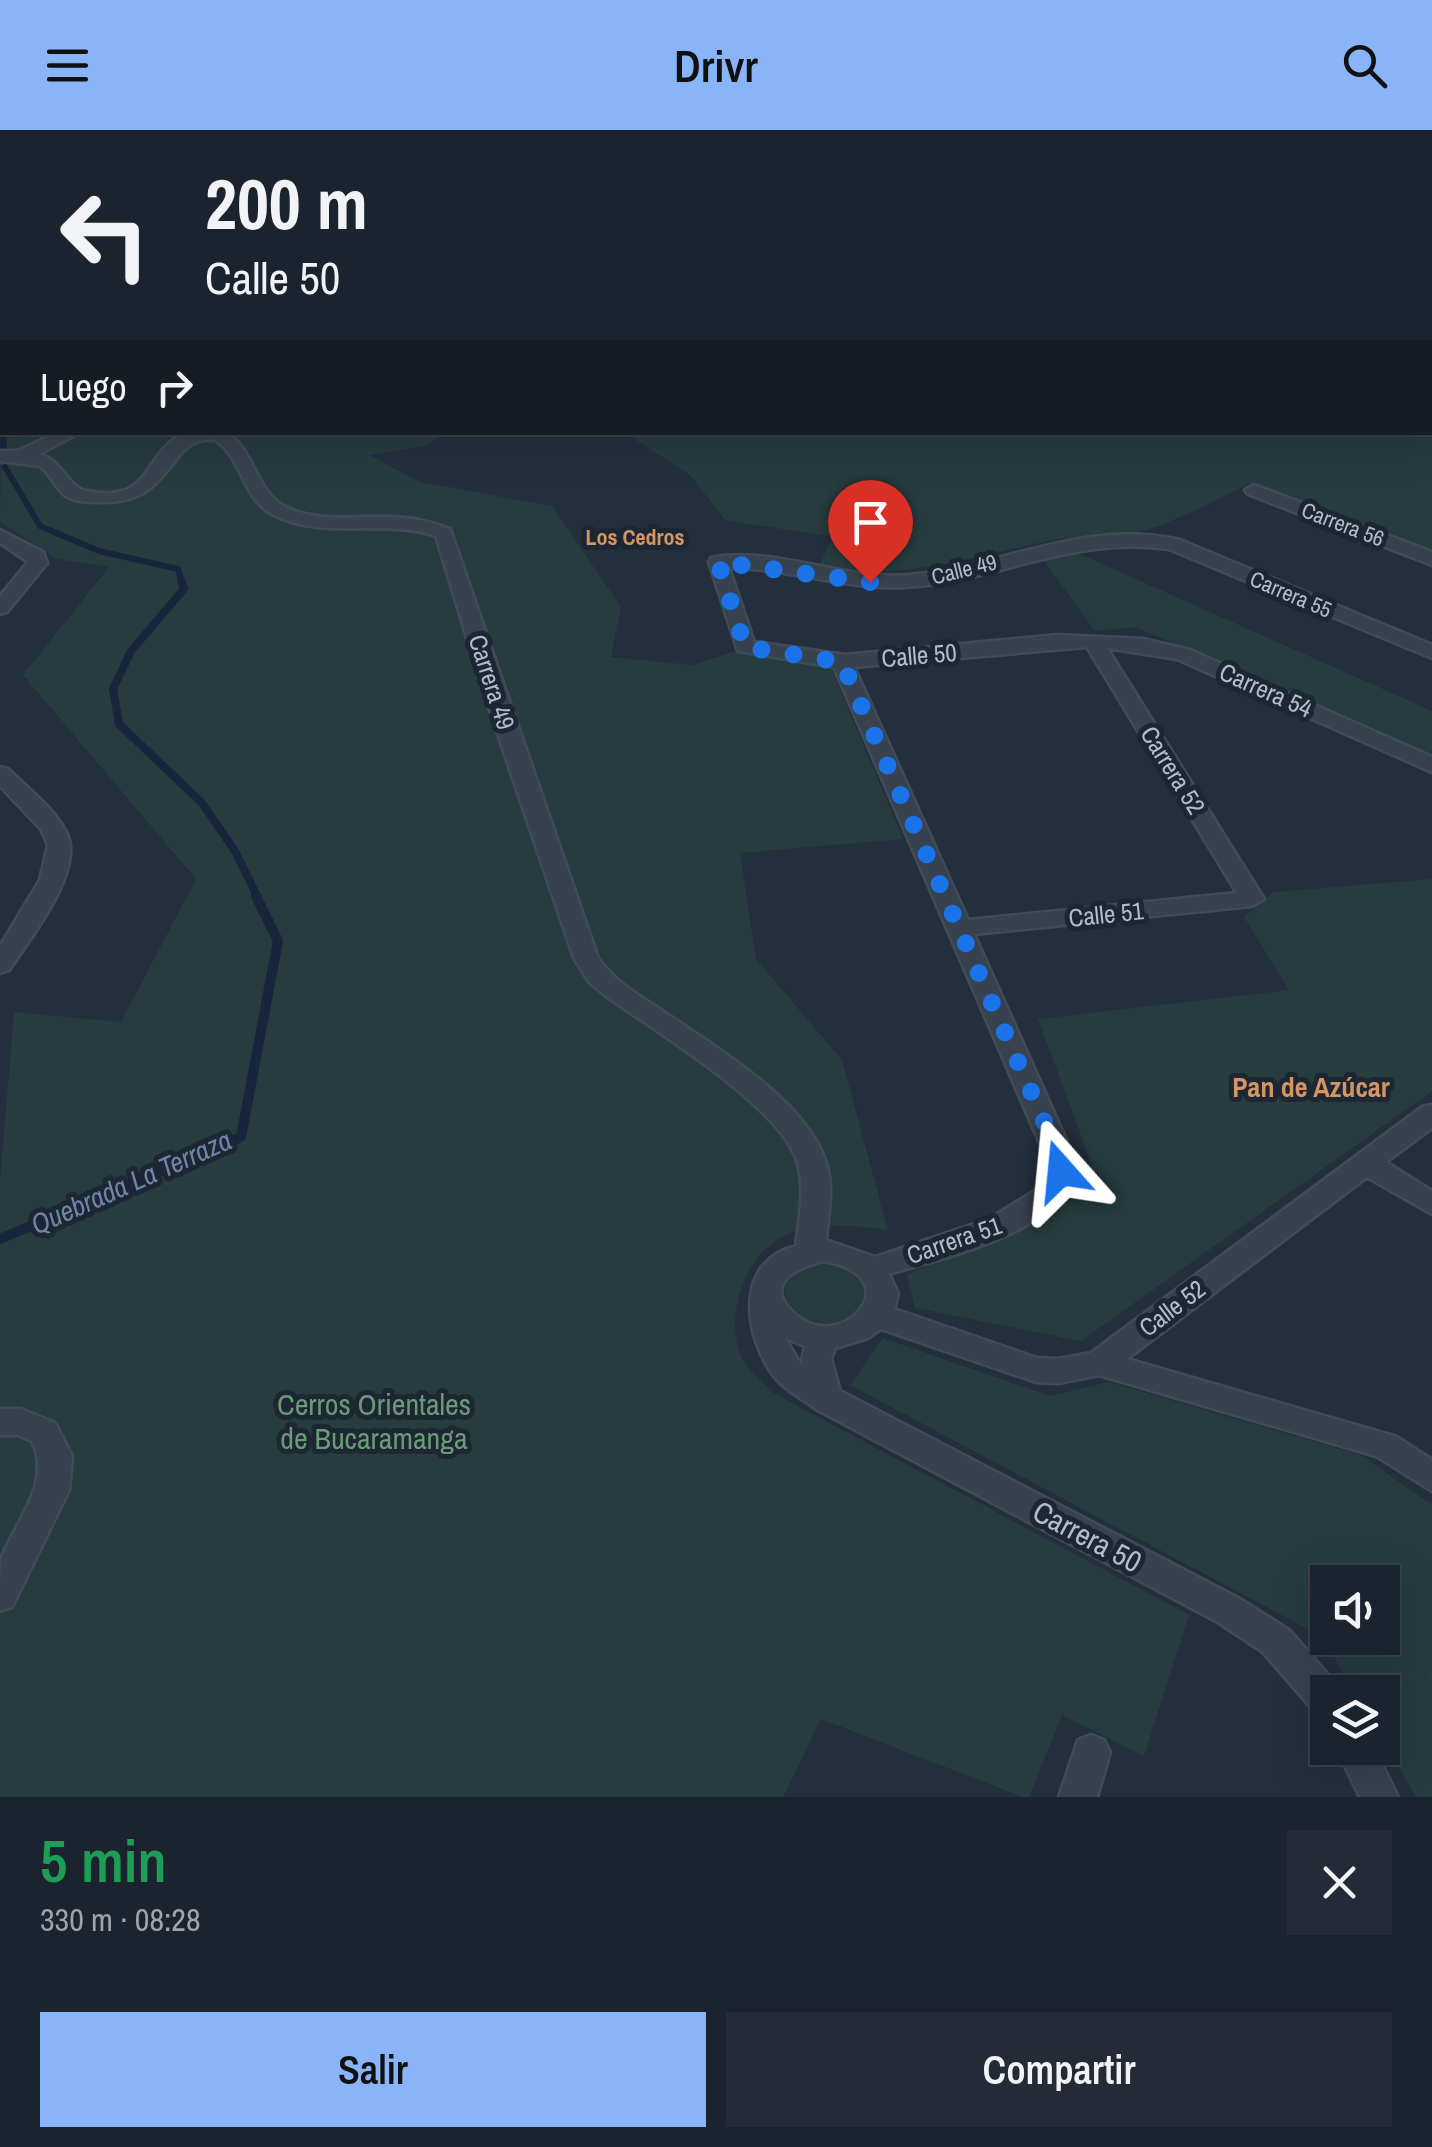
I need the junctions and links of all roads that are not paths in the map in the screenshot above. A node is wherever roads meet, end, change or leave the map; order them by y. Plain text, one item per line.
1 (538, 130) edge
2 (555, 130) edge
3 (65, 435) edge
4 (210, 435) edge
5 (216, 435) edge
6 (10, 456) edge
7 (1254, 490) dead end
8 (0, 536) edge
9 (1150, 539) joint
10 (1432, 559) edge
11 (0, 608) edge
12 (1093, 641) junction
13 (745, 647) joint
14 (1432, 652) edge
15 (842, 662) junction
16 (1432, 765) edge
17 (0, 774) edge
18 (1252, 900) joint
19 (960, 928) junction
20 (0, 965) edge
21 (1432, 1114) edge
22 (1366, 1163) junction
23 (1432, 1204) edge
24 (810, 1251) junction
25 (872, 1268) junction
26 (764, 1298) junction
27 (876, 1316) junction
28 (824, 1338) junction
29 (1098, 1364) junction
30 (827, 1400) junction
31 (0, 1422) edge
32 (1432, 1478) edge
33 (0, 1596) edge
34 (1310, 1680) edge
35 (1091, 1752) dead end
36 (1363, 1765) edge
37 (1078, 1797) edge
38 (1378, 1797) edge

1 - 2 street
3 - 6 street
4 - 6 street, Carrera 49
5 - 24 street, Carrera 49
7 - 10 street, Carrera 56
8 - 11 street
9 - 13 street, Calle 49
9 - 14 street, Carrera 55
12 - 15 street, Calle 50
12 - 16 street, Carrera 54
12 - 18 street, Carrera 52
13 - 15 street, Calle 50
15 - 19 street, Carrera 51
17 - 20 street
18 - 19 street, Calle 51
19 - 25 street, Carrera 51
21 - 22 street, Calle 52
22 - 23 street
22 - 29 street, Calle 52
24 - 25 street
24 - 26 street
25 - 27 street
26 - 28 street
26 - 30 street, Carrera 50
27 - 28 street
27 - 29 street, Calle 52
28 - 30 street
29 - 32 street
30 - 34 street, Carrera 50
31 - 33 street
35 - 37 street
36 - 38 street

